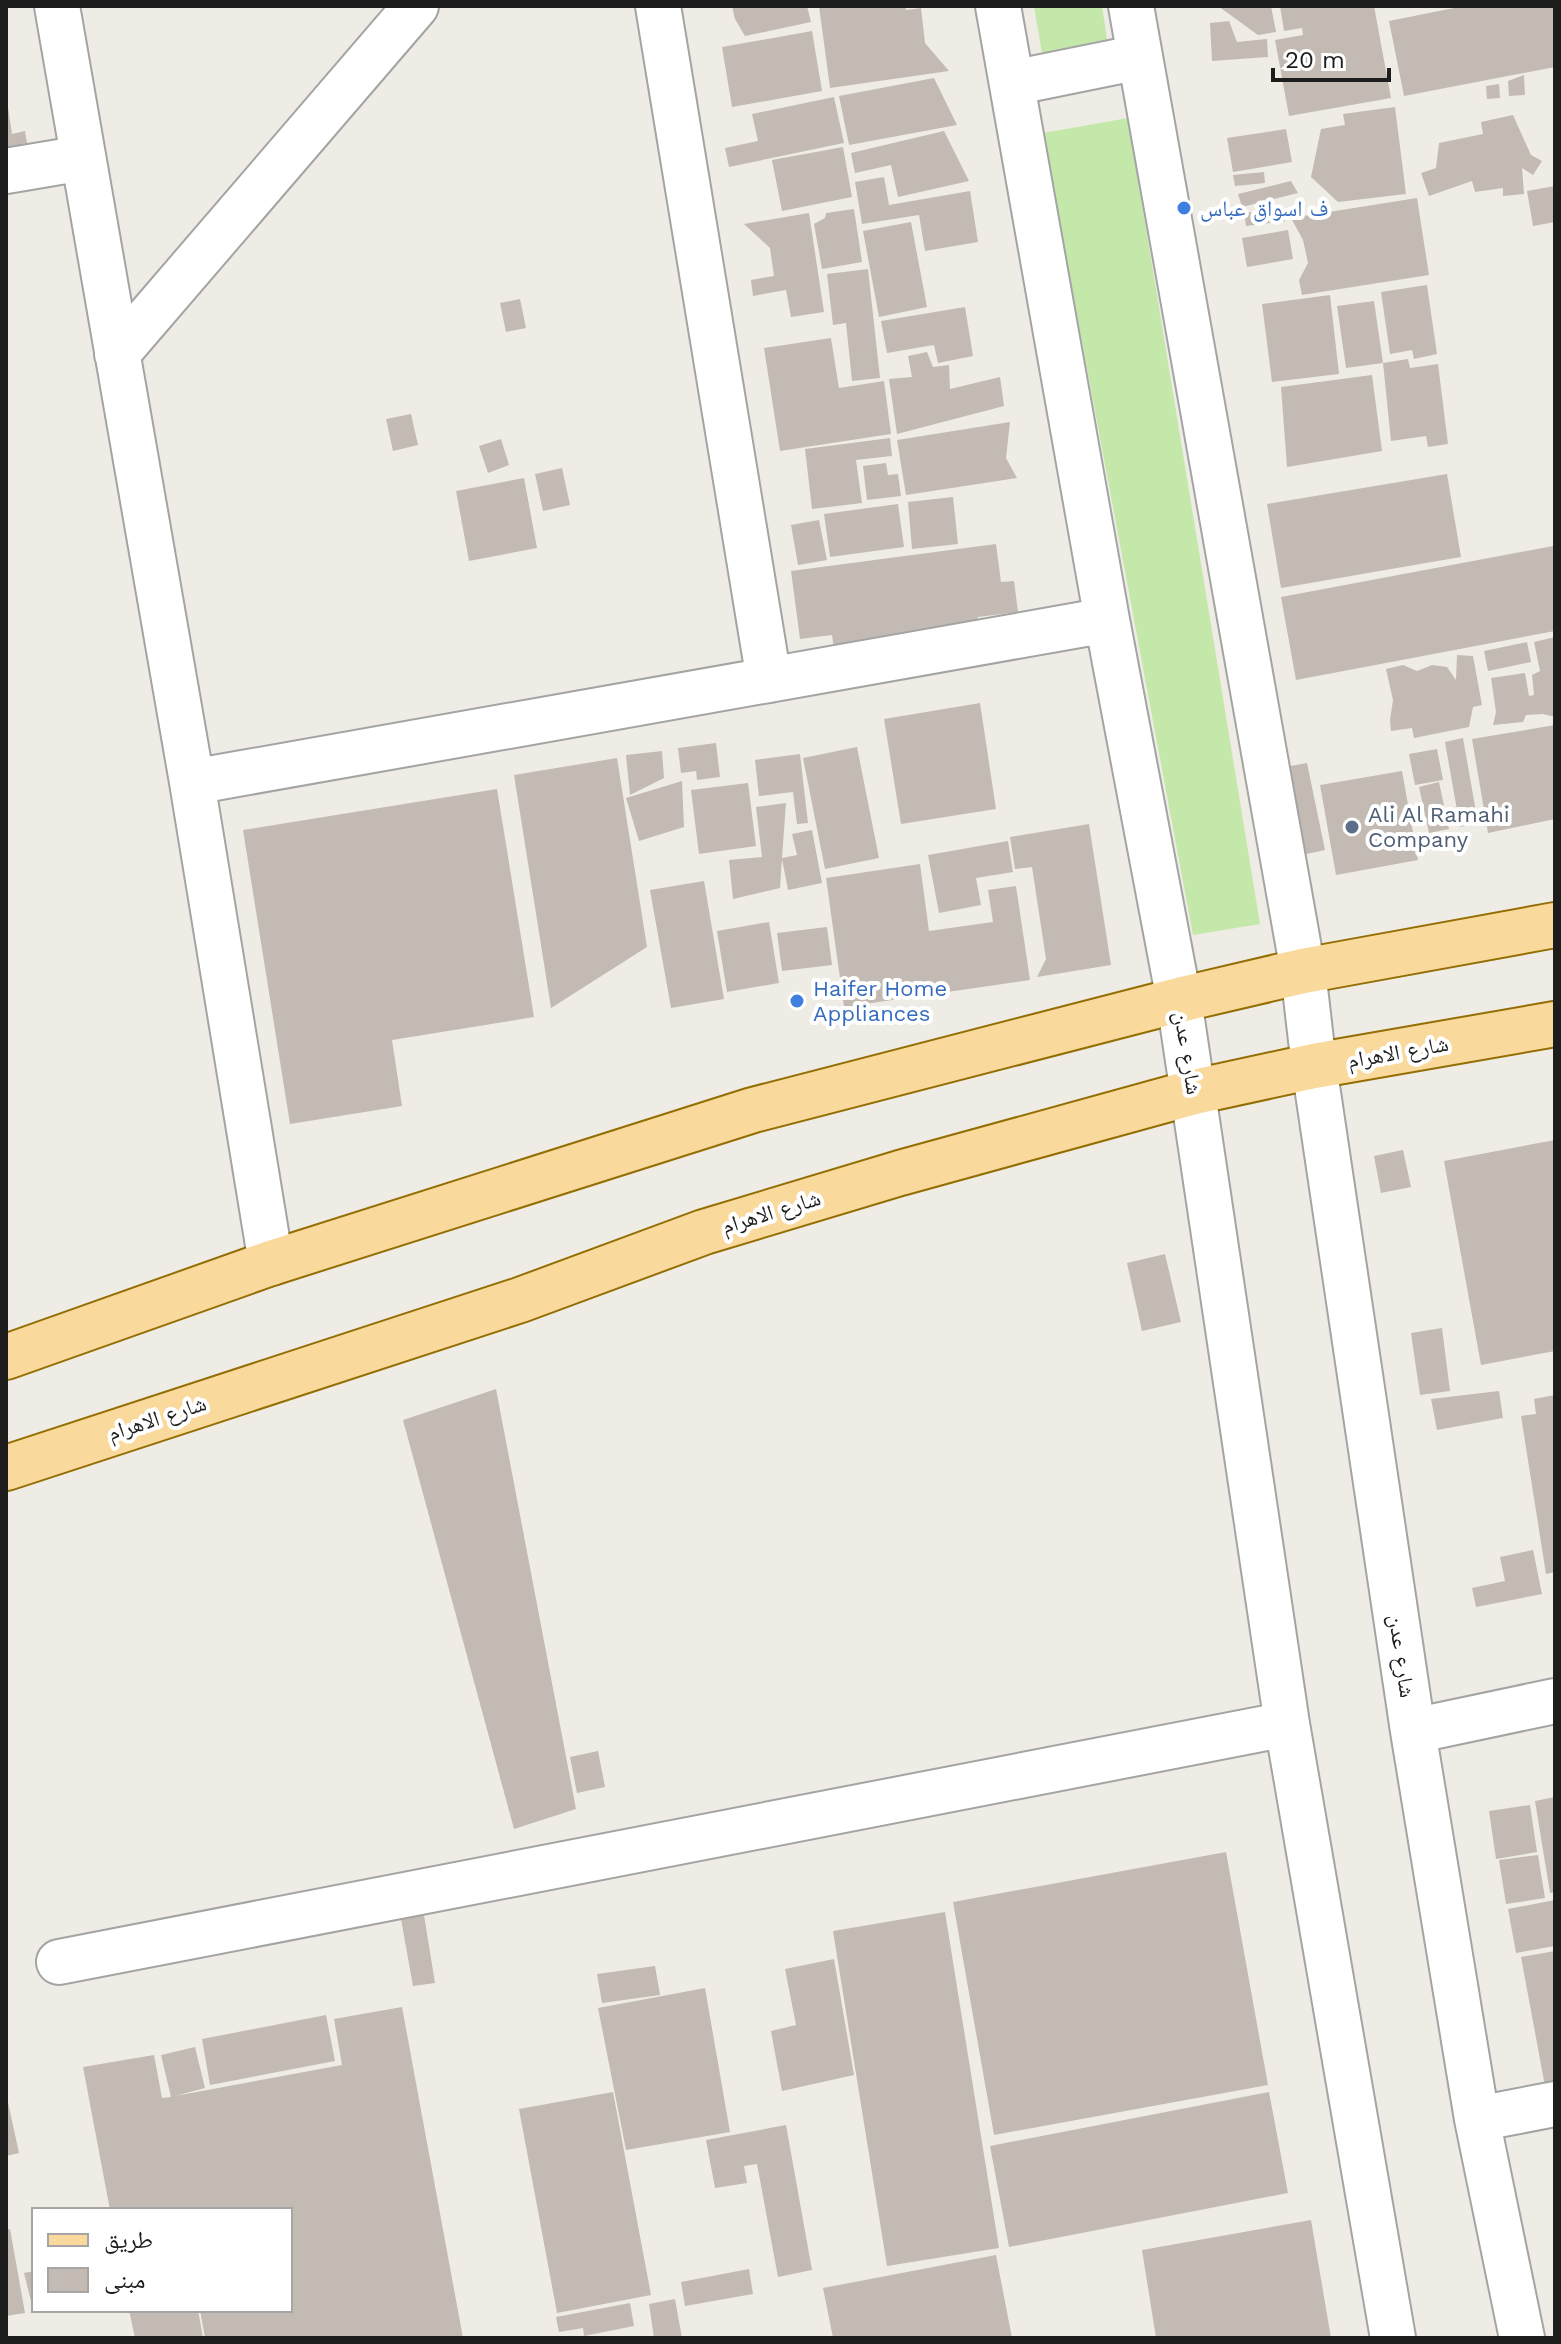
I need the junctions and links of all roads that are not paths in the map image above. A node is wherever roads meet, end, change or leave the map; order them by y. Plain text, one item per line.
1 (57, 6) edge
2 (416, 6) edge
3 (658, 6) edge
4 (998, 6) edge
5 (1131, 6) edge
6 (1140, 57) junction
7 (1012, 83) junction
8 (83, 158) junction
9 (6, 171) edge
10 (117, 354) junction
11 (1107, 620) junction
12 (769, 680) junction
13 (192, 782) junction
14 (1555, 925) edge
15 (1303, 971) junction
16 (1179, 1000) junction
17 (1555, 1024) edge
18 (1314, 1066) junction
19 (1194, 1092) junction
20 (271, 1263) junction
21 (6, 1357) edge
22 (6, 1468) edge
23 (1555, 1701) edge
24 (1287, 1724) junction
25 (1413, 1731) junction
26 (59, 1962) dead end
27 (1555, 2104) edge
28 (1477, 2119) junction
29 (1393, 2338) edge
30 (1522, 2338) edge

1 - 8 street
2 - 10 street
3 - 12 street
4 - 7 street, شارع عدن
5 - 6 street, شارع عدن
6 - 7 street
6 - 15 street, شارع عدن
7 - 11 street, شارع عدن
8 - 9 street
8 - 10 street
10 - 13 street
11 - 12 street
11 - 16 street, شارع عدن
12 - 13 street
13 - 20 street
14 - 15 main road
15 - 16 main road
15 - 18 street, شارع عدن
16 - 19 street, شارع عدن
16 - 20 main road
17 - 18 main road, شارع الاهرام
18 - 19 main road, شارع الاهرام
18 - 25 street, شارع عدن
19 - 22 main road, شارع الاهرام
19 - 24 street, شارع عدن
20 - 21 main road
23 - 25 street
24 - 26 street
24 - 29 street, شارع عدن
25 - 28 street, شارع عدن
27 - 28 street
28 - 30 street, شارع عدن

